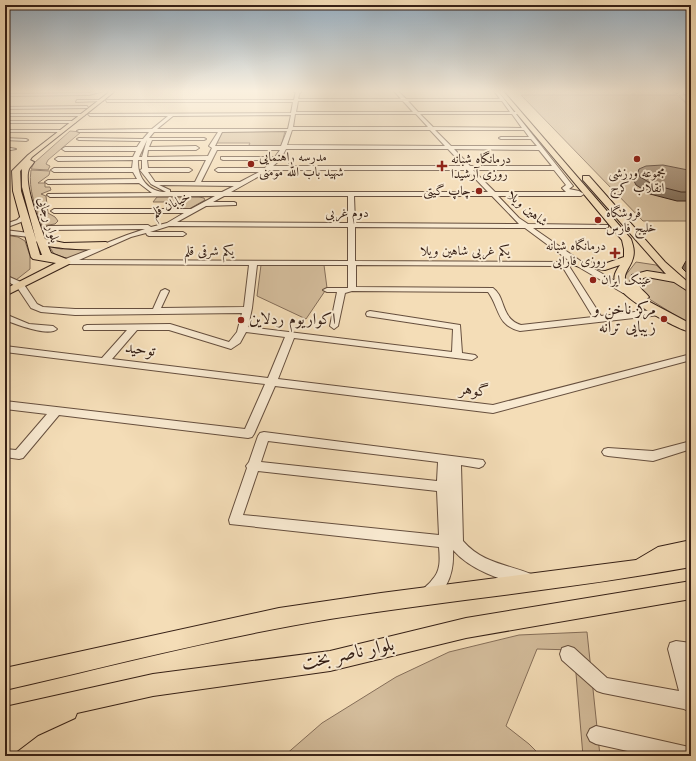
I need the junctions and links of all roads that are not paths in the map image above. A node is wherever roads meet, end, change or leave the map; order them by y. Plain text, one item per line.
1 (68, 127) edge
2 (72, 127) edge
3 (159, 127) edge
4 (160, 127) edge
5 (430, 127) edge
6 (529, 127) edge
7 (535, 127) edge
8 (290, 129) junction
9 (432, 129) junction
10 (526, 129) joint
11 (221, 130) junction
12 (6, 131) edge
13 (62, 131) junction
14 (79, 131) dead end
15 (155, 131) junction
16 (501, 138) dead end
17 (532, 138) junction
18 (79, 139) dead end
19 (204, 139) dead end
20 (5, 140) edge
21 (26, 140) dead end
22 (147, 140) junction
23 (285, 147) junction
24 (448, 147) junction
25 (138, 148) junction
26 (196, 148) dead end
27 (215, 148) junction
28 (5, 149) edge
29 (13, 149) dead end
30 (65, 149) dead end
31 (146, 149) junction
32 (545, 151) junction
33 (136, 158) junction
34 (144, 158) junction
35 (210, 158) junction
36 (223, 158) dead end
37 (278, 158) junction
38 (58, 159) dead end
39 (467, 168) junction
40 (562, 168) junction
41 (267, 169) junction
42 (577, 169) junction
43 (54, 170) dead end
44 (135, 170) junction
45 (143, 170) junction
46 (189, 170) dead end
47 (218, 170) dead end
48 (16, 171) junction
49 (25, 171) junction
50 (98, 181) junction
51 (141, 181) junction
52 (48, 182) dead end
53 (158, 183) dead end
54 (197, 183) junction
55 (242, 184) junction
56 (195, 193) junction
57 (224, 193) junction
58 (351, 194) junction
59 (492, 194) junction
60 (584, 194) junction
61 (50, 195) dead end
62 (86, 195) junction
63 (164, 195) junction
64 (205, 204) junction
65 (234, 204) dead end
66 (54, 211) dead end
67 (193, 211) junction
68 (24, 216) junction
69 (166, 225) junction
70 (351, 225) junction
71 (5, 226) edge
72 (524, 226) junction
73 (606, 226) dead end
74 (48, 228) dead end
75 (5, 232) edge
76 (135, 234) junction
77 (182, 234) dead end
78 (29, 235) junction
79 (40, 240) junction
80 (106, 245) junction
81 (47, 255) junction
82 (36, 257) junction
83 (628, 259) junction
84 (66, 262) junction
85 (253, 263) junction
86 (352, 263) junction
87 (564, 264) junction
88 (579, 264) junction
89 (5, 278) edge
90 (31, 280) junction
91 (685, 284) edge
92 (20, 285) junction
93 (327, 290) dead end
94 (165, 291) dead end
95 (346, 291) junction
96 (626, 291) junction
97 (5, 293) edge
98 (246, 310) junction
99 (156, 312) junction
100 (660, 312) junction
101 (370, 314) dead end
102 (5, 317) edge
103 (598, 318) junction
104 (334, 326) dead end
105 (87, 328) dead end
106 (134, 328) junction
107 (691, 328) edge
108 (53, 329) dead end
109 (244, 329) junction
110 (290, 336) junction
111 (5, 349) edge
112 (457, 355) junction
113 (472, 357) dead end
114 (691, 357) edge
115 (105, 361) junction
116 (272, 381) junction
117 (5, 405) edge
118 (56, 411) junction
119 (691, 445) edge
120 (608, 452) dead end
121 (5, 453) edge
122 (450, 459) junction
123 (479, 463) dead end
124 (252, 466) junction
125 (443, 487) junction
126 (450, 543) junction
127 (691, 548) edge
128 (691, 559) edge
129 (638, 569) junction
130 (539, 582) junction
131 (691, 590) edge
132 (424, 596) junction
133 (683, 650) edge
134 (568, 654) dead end
135 (5, 679) edge
136 (89, 699) junction
137 (691, 704) edge
138 (5, 718) edge
139 (596, 735) dead end
140 (5, 746) edge
141 (689, 756) edge

1 - 13 main road
2 - 49 main road
3 - 15 street
4 - 15 street
5 - 9 street, شاهین ویلا
6 - 32 main road
7 - 42 main road
8 - 9 street
8 - 11 street
8 - 23 street, خیابان قلم
9 - 10 street
9 - 24 street, شاهین ویلا
10 - 17 street
11 - 15 street
11 - 27 street
12 - 13 street
13 - 48 main road
14 - 15 street
15 - 22 street
16 - 17 street
17 - 32 street
18 - 22 street
19 - 22 street
20 - 21 street
22 - 25 street
22 - 31 street
23 - 24 street
23 - 27 street
23 - 37 street, خیابان قلم
24 - 32 street
24 - 39 street, شاهین ویلا
25 - 30 street
25 - 33 street
26 - 31 street
27 - 35 street
28 - 29 street
31 - 34 street
32 - 40 main road
33 - 34 street
33 - 38 street
33 - 44 street
34 - 35 street
34 - 45 street
35 - 54 street
36 - 37 street
37 - 41 street, خیابان قلم
39 - 40 street
39 - 41 street
39 - 59 street, شاهین ویلا
40 - 42 main road
40 - 60 main road
40 - 60 street
41 - 47 street
41 - 55 street, خیابان قلم
42 - 91 main road
43 - 44 street
44 - 51 street
45 - 46 street
45 - 56 street
48 - 49 main road
48 - 68 main road, بلوار رجایی
49 - 79 main road, بلوار رجایی
50 - 51 street
50 - 52 street
50 - 62 street
51 - 63 street
53 - 54 street
54 - 55 street
55 - 57 street, خیابان قلم
56 - 57 street
56 - 63 street
57 - 58 street
57 - 64 street, خیابان قلم
58 - 59 street
58 - 70 street
59 - 60 street
59 - 72 street, شاهین ویلا
60 - 83 main road
61 - 62 street
62 - 63 street
64 - 65 street
64 - 67 street, خیابان قلم
66 - 67 street
67 - 69 street, خیابان قلم
68 - 71 street
68 - 78 main road, بلوار رجایی
69 - 70 street, دوم غربی
69 - 74 street
69 - 76 street, خیابان قلم
70 - 72 street, دوم غربی
70 - 86 street
72 - 73 street, دوم غربی
72 - 88 street, شاهین ویلا
75 - 78 street
76 - 77 street
76 - 80 street, خیابان قلم
78 - 82 main road, بلوار رجایی
79 - 80 main road
79 - 81 main road, بلوار رجایی
80 - 84 street, خیابان قلم
81 - 82 main road
81 - 84 main road, بلوار رجایی
82 - 84 main road, بلوار رجایی
82 - 90 main road
83 - 88 main road
83 - 96 main road
84 - 85 street, یکم شرقی قلم
84 - 90 main road, خیابان قلم
85 - 86 street, یکم شرقی قلم
85 - 98 street
86 - 87 street, یکم غربی شاهین ویلا
86 - 95 street
87 - 88 street, یکم غربی شاهین ویلا
87 - 103 street
88 - 96 street, شاهین ویلا
89 - 92 street
90 - 92 main road, خیابان قلم
91 - 107 main road
92 - 97 main road, خیابان قلم
92 - 99 street
93 - 95 street
94 - 99 street
95 - 103 street
95 - 104 street
96 - 100 main road
98 - 99 street
98 - 109 street
100 - 103 street
100 - 107 main road
101 - 112 street
102 - 108 street
105 - 106 street
106 - 109 street
106 - 115 street
109 - 110 street
110 - 112 street
110 - 116 street
111 - 115 street, توحید
112 - 113 street
114 - 116 street, گوهر
115 - 116 street, توحید
116 - 118 street
117 - 118 street
118 - 121 street
119 - 120 street
122 - 123 street
122 - 124 street
122 - 125 street
122 - 126 street
124 - 125 street
124 - 126 street
125 - 126 street
126 - 130 street
126 - 132 street
127 - 129 main road
128 - 129 main road
129 - 130 main road
130 - 132 main road
131 - 136 main road, بلوار ناصر بخت
132 - 135 main road
133 - 137 street
134 - 137 street
136 - 138 main road, بلوار ناصر بخت
136 - 140 main road
139 - 141 street

